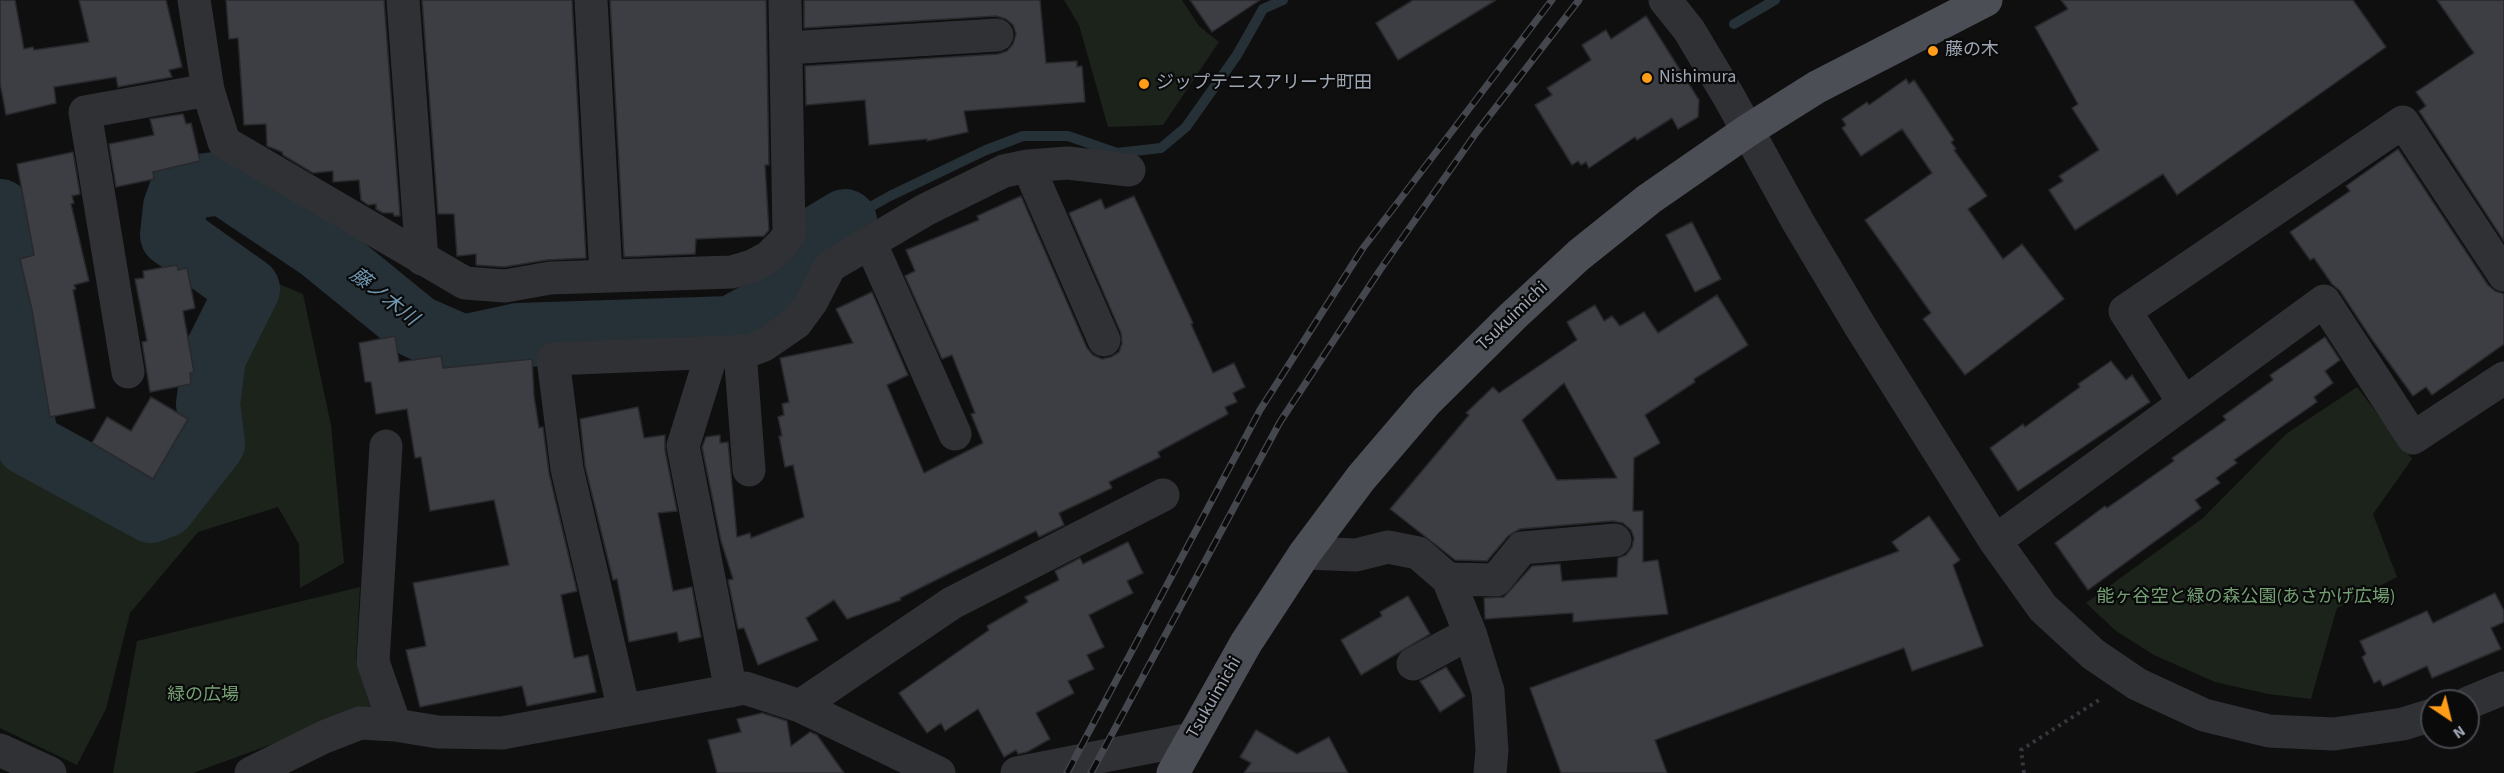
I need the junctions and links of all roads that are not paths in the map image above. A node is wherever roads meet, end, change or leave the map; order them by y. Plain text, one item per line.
1 (194, 0) edge
2 (403, 0) edge
3 (591, 0) edge
4 (785, 0) edge
5 (1665, 0) edge
6 (1986, 0) edge
7 (997, 34) dead end
8 (786, 48) junction
9 (208, 90) junction
10 (1747, 131) junction
11 (1028, 166) junction
12 (1129, 170) dead end
13 (870, 242) junction
14 (805, 255) junction
15 (422, 259) junction
16 (606, 275) junction
17 (2504, 275) edge
18 (1104, 340) dead end
19 (726, 352) junction
20 (128, 372) dead end
21 (2504, 378) edge
22 (2184, 403) junction
23 (955, 434) dead end
24 (386, 446) dead end
25 (749, 470) dead end
26 (1163, 495) dead end
27 (1615, 540) dead end
28 (1995, 541) junction
29 (1305, 553) junction
30 (1448, 579) junction
31 (1470, 633) junction
32 (1413, 664) dead end
33 (2504, 688) edge
34 (731, 691) junction
35 (2480, 698) edge
36 (800, 706) junction
37 (624, 710) junction
38 (2420, 719) edge
39 (395, 725) junction
40 (1191, 739) junction
41 (0, 750) edge
42 (50, 773) edge
43 (251, 773) edge
44 (939, 773) edge
45 (1017, 773) edge
46 (1173, 773) edge
47 (1490, 773) edge

1 - 9 street
2 - 15 street
3 - 16 street
4 - 8 street
5 - 10 street
6 - 10 main road, Tsukuimichi
7 - 8 street
8 - 14 street
9 - 15 street
9 - 20 street
10 - 28 street
10 - 29 main road, Tsukuimichi
11 - 12 street
11 - 13 street
11 - 18 street
13 - 14 street
13 - 23 street
14 - 16 street
14 - 19 street
15 - 16 street
17 - 22 street
19 - 25 street
19 - 34 street
19 - 37 street
21 - 22 street
22 - 28 street
24 - 39 street
26 - 36 street
27 - 30 street
28 - 38 street
29 - 30 street
29 - 40 main road, Tsukuimichi
30 - 31 street
31 - 32 street
31 - 47 street
33 - 35 street
34 - 36 street
34 - 37 street
36 - 44 street
37 - 39 street
39 - 43 street
40 - 45 street
40 - 46 main road, Tsukuimichi
41 - 42 street

